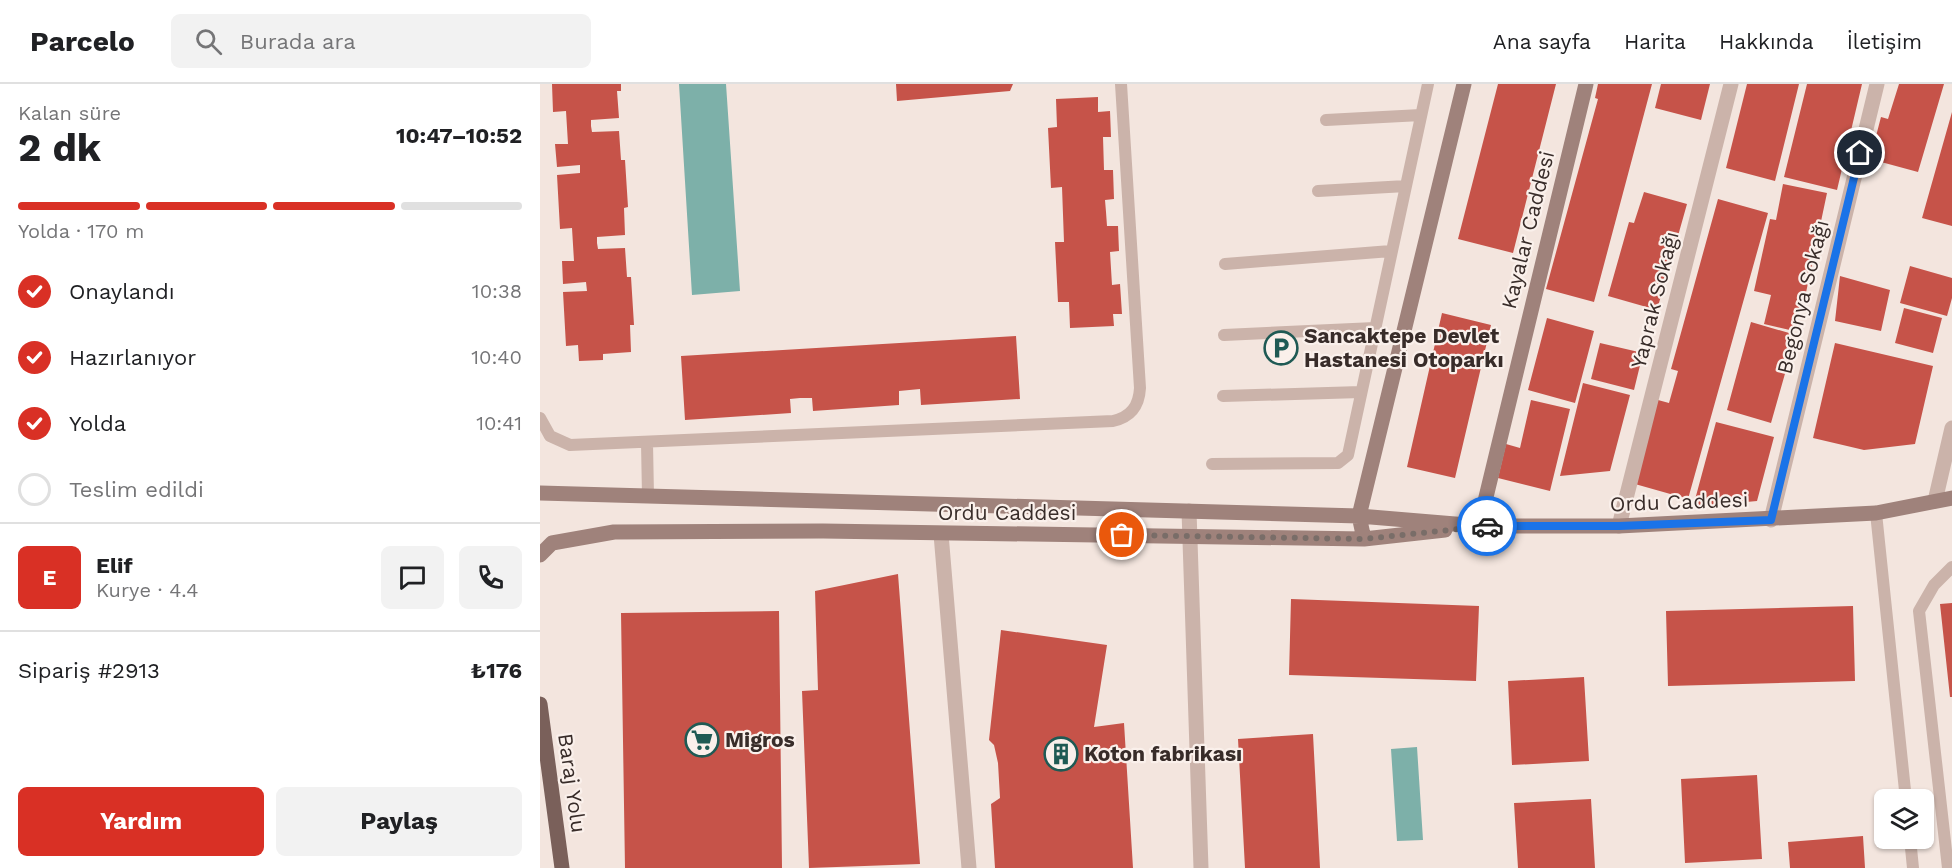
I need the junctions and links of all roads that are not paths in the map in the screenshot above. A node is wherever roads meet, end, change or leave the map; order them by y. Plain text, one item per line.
1 (1121, 84) edge
2 (1428, 84) edge
3 (1464, 84) edge
4 (1586, 84) edge
5 (1731, 84) edge
6 (1877, 84) edge
7 (1421, 115) junction
8 (1326, 120) dead end
9 (1406, 186) junction
10 (1318, 191) dead end
11 (1391, 251) junction
12 (1226, 264) dead end
13 (1375, 328) junction
14 (1224, 335) dead end
15 (1361, 392) junction
16 (1223, 396) dead end
17 (540, 418) edge
18 (1952, 428) edge
19 (647, 443) junction
20 (1212, 464) dead end
21 (540, 493) edge
22 (648, 496) junction
23 (1952, 498) edge
24 (1935, 501) junction
25 (1189, 511) junction
26 (1876, 513) junction
27 (1359, 516) junction
28 (1771, 520) junction
29 (1479, 526) junction
30 (1619, 526) junction
31 (941, 534) junction
32 (1189, 535) junction
33 (1364, 539) junction
34 (540, 555) edge
35 (1952, 567) edge
36 (540, 704) edge
37 (1905, 789) edge
38 (1911, 849) edge
39 (562, 868) edge
40 (969, 868) edge
41 (1201, 868) edge
42 (1913, 868) edge
43 (1948, 868) edge

1 - 19 lane
2 - 7 lane
3 - 27 main road
4 - 29 main road, Kayalar Caddesi
5 - 30 street, Yaprak Sokağı
6 - 28 street, Begonya Sokağı
7 - 8 lane
7 - 9 lane
9 - 10 lane
9 - 11 lane
11 - 12 lane
11 - 13 lane
13 - 14 lane
13 - 15 lane
15 - 16 lane
15 - 20 lane
17 - 19 lane
18 - 24 street
19 - 22 lane
21 - 22 main road, Ordu Caddesi
22 - 25 main road, Ordu Caddesi
23 - 24 main road, Ordu Caddesi
24 - 26 main road, Ordu Caddesi
25 - 27 main road, Ordu Caddesi
25 - 32 street
26 - 28 main road, Ordu Caddesi
26 - 37 lane
27 - 29 main road, Ordu Caddesi
27 - 33 main road
28 - 30 main road, Ordu Caddesi
29 - 30 main road, Ordu Caddesi
29 - 33 main road, Ordu Caddesi
31 - 32 main road, Ordu Caddesi
31 - 34 main road, Ordu Caddesi
31 - 40 street
32 - 33 main road, Ordu Caddesi
32 - 41 street
35 - 43 lane
36 - 39 main road, Baraj Yolu
38 - 42 lane

